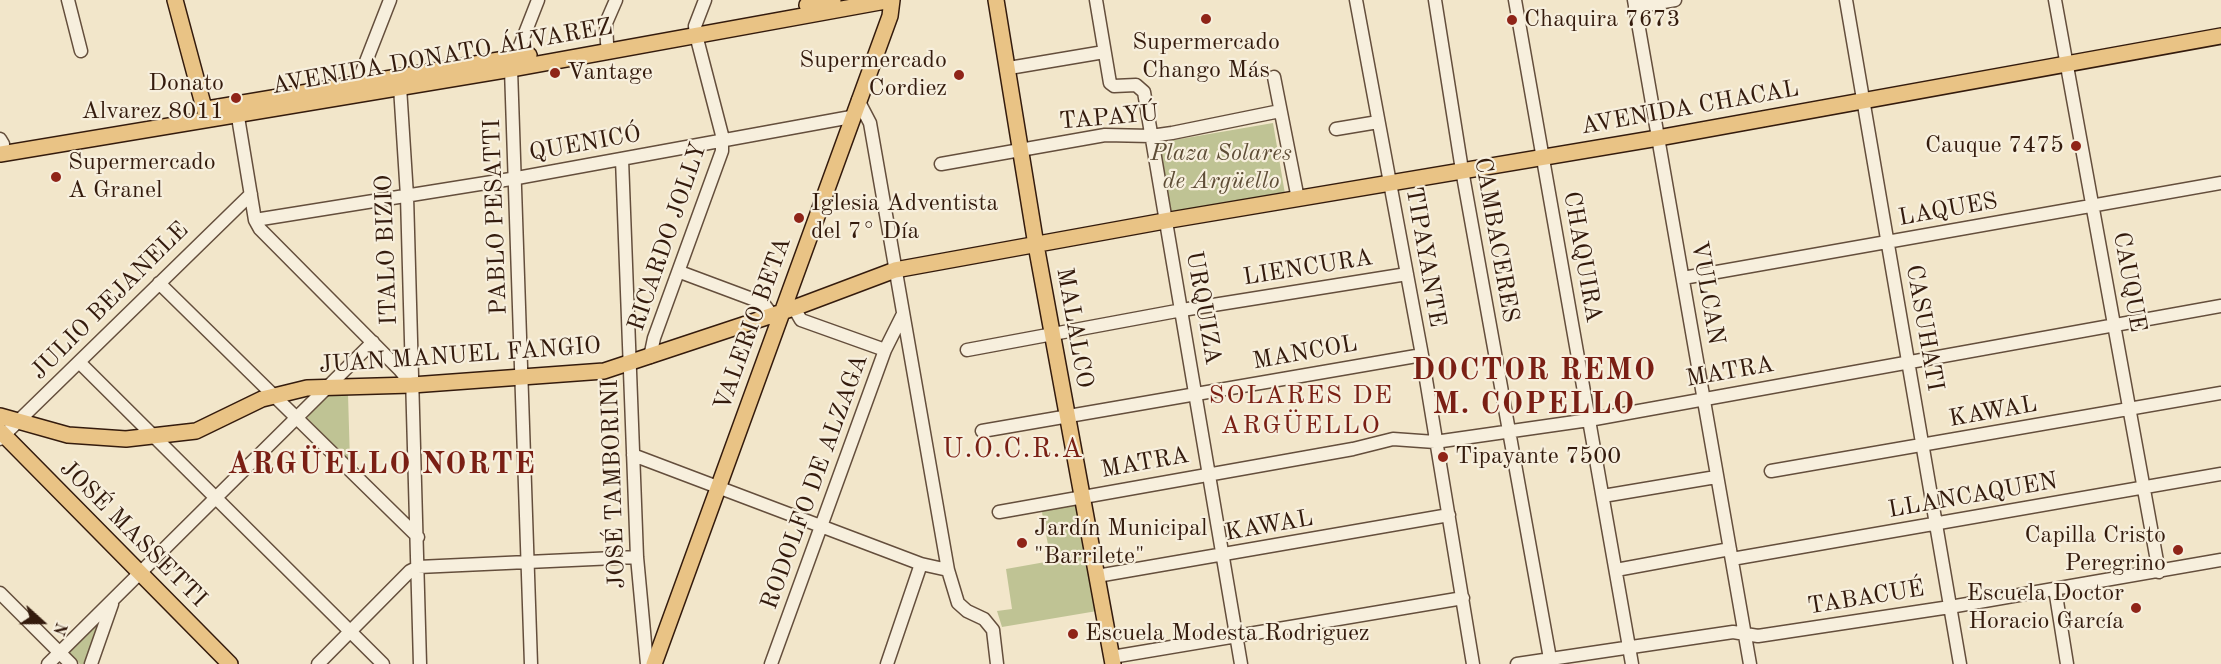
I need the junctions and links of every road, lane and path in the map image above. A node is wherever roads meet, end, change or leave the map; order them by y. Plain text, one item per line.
1 (68, 0) edge
2 (175, 0) edge
3 (390, 0) edge
4 (538, 0) edge
5 (616, 0) edge
6 (705, 0) edge
7 (833, 0) edge
8 (996, 0) edge
9 (1096, 0) edge
10 (1356, 0) edge
11 (1435, 0) edge
12 (1515, 0) edge
13 (1675, 0) edge
14 (1846, 0) edge
15 (2055, 0) edge
16 (885, 1) edge
17 (1634, 4) edge
18 (695, 31) junction
19 (2221, 36) edge
20 (607, 43) junction
21 (81, 51) dead end
22 (1104, 52) junction
23 (513, 63) junction
24 (2067, 64) junction
25 (1009, 68) junction
26 (1274, 77) dead end
27 (358, 82) junction
28 (400, 87) junction
29 (858, 100) junction
30 (1863, 100) junction
31 (237, 109) junction
32 (1280, 111) junction
33 (206, 114) junction
34 (851, 117) junction
35 (1378, 122) junction
36 (1336, 129) dead end
37 (1151, 136) junction
38 (1658, 138) junction
39 (723, 141) junction
40 (1, 145) edge
41 (1022, 150) junction
42 (1543, 157) junction
43 (622, 159) junction
44 (941, 164) dead end
45 (1462, 170) junction
46 (517, 178) junction
47 (2221, 183) edge
48 (1390, 184) junction
49 (250, 194) junction
50 (407, 196) junction
51 (1298, 199) junction
52 (2093, 206) junction
53 (255, 220) junction
54 (1166, 221) junction
55 (1888, 242) junction
56 (1036, 245) junction
57 (895, 270) junction
58 (680, 272) junction
59 (1407, 274) junction
60 (1683, 278) junction
61 (159, 283) junction
62 (2221, 306) edge
63 (1182, 310) junction
64 (783, 311) junction
65 (902, 316) junction
66 (2115, 324) junction
67 (1053, 334) junction
68 (373, 342) junction
69 (885, 350) junction
70 (967, 350) dead end
71 (1422, 355) junction
72 (650, 357) junction
73 (1908, 361) junction
74 (79, 362) junction
75 (631, 364) junction
76 (522, 377) junction
77 (412, 385) junction
78 (325, 386) junction
79 (1196, 393) junction
80 (2221, 393) edge
81 (274, 396) junction
82 (1704, 399) junction
83 (2131, 409) junction
84 (0, 416) edge
85 (1068, 416) junction
86 (296, 418) junction
87 (1589, 420) junction
88 (16, 422) junction
89 (982, 431) dead end
90 (1509, 431) junction
91 (1, 435) edge
92 (155, 436) junction
93 (1436, 442) junction
94 (1923, 446) junction
95 (633, 455) junction
96 (1771, 471) dead end
97 (1210, 474) junction
98 (2221, 474) edge
99 (1716, 477) junction
100 (2145, 487) junction
101 (718, 488) junction
102 (1082, 495) junction
103 (1603, 496) junction
104 (216, 498) junction
105 (999, 512) dead end
106 (1449, 516) junction
107 (1936, 524) junction
108 (821, 527) junction
109 (418, 537) junction
110 (1731, 554) junction
111 (1223, 555) junction
112 (637, 557) junction
113 (2221, 560) edge
114 (529, 562) junction
115 (921, 564) junction
116 (418, 567) junction
117 (948, 570) junction
118 (1616, 570) junction
119 (2159, 572) junction
120 (139, 573) junction
121 (1097, 576) junction
122 (2055, 589) junction
123 (0, 592) edge
124 (1463, 598) junction
125 (113, 600) junction
126 (1950, 607) junction
127 (350, 631) junction
128 (1745, 634) junction
129 (1237, 636) junction
130 (1629, 647) junction
131 (59, 652) junction
132 (1112, 661) edge
133 (1550, 661) edge
134 (48, 664) edge
135 (71, 664) edge
136 (91, 664) edge
137 (230, 664) edge
138 (318, 664) edge
139 (383, 664) edge
140 (420, 664) edge
141 (531, 664) edge
142 (647, 664) edge
143 (654, 664) edge
144 (771, 664) edge
145 (887, 664) edge
146 (997, 664) edge
147 (1241, 664) edge
148 (1473, 664) edge
149 (1517, 664) edge
150 (1632, 664) edge
151 (1750, 664) edge
152 (1960, 664) edge
153 (2067, 664) edge

1 - 21 street
2 - 33 main road
3 - 27 street
4 - 23 street
5 - 20 street
6 - 18 street
7 - 18 main road, AVENIDA DONATO ÁLVAREZ
8 - 25 main road, MALALCO
9 - 22 street
10 - 35 street, TIPAYANTE
11 - 45 street, CAMBACERES
12 - 42 street, CHAQUIRA
13 - 17 street
14 - 30 street, CASUHATI
15 - 24 street, CAUQUE
16 - 18 main road, AVENIDA DONATO ÁLVAREZ
16 - 29 main road, VALERIO BETA
17 - 38 street, VULCAN
18 - 20 main road, AVENIDA DONATO ÁLVAREZ
18 - 23 main road, AVENIDA DONATO ÁLVAREZ
18 - 39 street, RICARDO JOLLY
19 - 24 main road, AVENIDA CHACAL
20 - 23 main road, AVENIDA DONATO ÁLVAREZ
22 - 25 street
22 - 37 street, URQUIZA
23 - 27 main road, AVENIDA DONATO ÁLVAREZ
23 - 28 main road, AVENIDA DONATO ÁLVAREZ
23 - 46 street, PABLO PESATTI
24 - 30 main road, AVENIDA CHACAL
24 - 52 street, CAUQUE
25 - 41 main road, MALALCO
26 - 32 street
27 - 31 main road, AVENIDA DONATO ÁLVAREZ
28 - 31 main road, AVENIDA DONATO ÁLVAREZ
28 - 50 street, ITALO BIZIO
29 - 34 main road, VALERIO BETA
29 - 57 street
30 - 38 main road, AVENIDA CHACAL
30 - 55 street, CASUHATI
31 - 33 main road, AVENIDA DONATO ÁLVAREZ
31 - 49 street
32 - 37 street, TAPAYÚ
32 - 51 street
33 - 40 main road, AVENIDA DONATO ÁLVAREZ
34 - 39 street, QUENICÓ
34 - 64 main road, VALERIO BETA
35 - 36 street
35 - 48 street, TIPAYANTE
37 - 41 street, TAPAYÚ
37 - 54 street, URQUIZA
38 - 42 main road, AVENIDA CHACAL
38 - 60 street, VULCAN
39 - 43 street, QUENICÓ
39 - 58 street, RICARDO JOLLY
41 - 44 street, TAPAYÚ
41 - 56 main road, MALALCO
42 - 45 main road, AVENIDA CHACAL
42 - 87 street, CHAQUIRA
43 - 46 street, QUENICÓ
43 - 75 street, JOSÉ TAMBORINI
45 - 48 main road, AVENIDA CHACAL
45 - 90 street, CAMBACERES
46 - 50 street, QUENICÓ
46 - 76 street, PABLO PESATTI
47 - 52 street, LAQUES
48 - 51 main road, AVENIDA CHACAL
48 - 59 street, TIPAYANTE
49 - 53 street
49 - 61 street, JULIO BEJANELE
50 - 53 street, QUENICÓ
50 - 77 street, ITALO BIZIO
51 - 54 main road, AVENIDA CHACAL
52 - 55 street, LAQUES
52 - 66 street, CAUQUE
53 - 68 street
54 - 56 main road, JUAN MANUEL FANGIO
54 - 63 street, URQUIZA
55 - 60 street, LAQUES
55 - 73 street, CASUHATI
56 - 57 main road, JUAN MANUEL FANGIO
56 - 67 main road, MALALCO
57 - 64 main road, JUAN MANUEL FANGIO
57 - 65 street
58 - 64 street
58 - 72 street, RICARDO JOLLY
59 - 63 street, LIENCURA
59 - 71 street, TIPAYANTE
60 - 82 street, VULCAN
61 - 74 street, JULIO BEJANELE
61 - 81 street
62 - 66 street, MATRA
63 - 67 street, LIENCURA
63 - 79 street, URQUIZA
64 - 69 street
64 - 72 main road, JUAN MANUEL FANGIO
64 - 101 main road, VALERIO BETA
65 - 69 street, RODOLFO DE ALZAGA
65 - 117 street
66 - 73 street, MATRA
66 - 83 street, CAUQUE
67 - 70 street, LIENCURA
67 - 85 main road, MALALCO
68 - 77 street
68 - 78 street
69 - 108 street, RODOLFO DE ALZAGA
71 - 79 street, MANCOL
71 - 93 street, TIPAYANTE
72 - 75 main road, JUAN MANUEL FANGIO
73 - 82 street, MATRA
73 - 94 street, CASUHATI
74 - 88 street, JULIO BEJANELE
74 - 92 street
75 - 76 main road, JUAN MANUEL FANGIO
75 - 95 street, JOSÉ TAMBORINI
76 - 77 main road, JUAN MANUEL FANGIO
76 - 114 street, PABLO PESATTI
77 - 78 main road, JUAN MANUEL FANGIO
77 - 109 street, ITALO BIZIO
78 - 81 main road, JUAN MANUEL FANGIO
78 - 86 street
79 - 85 street, MANCOL
79 - 97 street, URQUIZA
80 - 83 street, KAWAL
81 - 86 street
81 - 92 main road, JUAN MANUEL FANGIO
82 - 87 street, MATRA
82 - 99 street, VULCAN
83 - 94 street, KAWAL
83 - 100 street, CAUQUE
84 - 88 main road, JUAN MANUEL FANGIO
85 - 89 street, MANCOL
85 - 102 main road, MALALCO
86 - 104 street
86 - 109 street
87 - 90 street, MATRA
87 - 103 street, CHAQUIRA
88 - 91 street, JULIO BEJANELE
88 - 92 main road, JUAN MANUEL FANGIO
90 - 93 street, MATRA
90 - 133 street, CAMBACERES
91 - 120 main road, JOSÉ MASSETTI
92 - 104 street
93 - 97 street, MATRA
93 - 106 street, TIPAYANTE
94 - 96 street, KAWAL
94 - 107 street, CASUHATI
95 - 101 street
95 - 112 street, JOSÉ TAMBORINI
97 - 102 street, MATRA
97 - 111 street, URQUIZA
98 - 100 street, LLANCAQUEN
99 - 103 street
99 - 110 street, VULCAN
100 - 107 street, LLANCAQUEN
100 - 119 street, CAUQUE
101 - 108 street
101 - 143 main road, VALERIO BETA
102 - 105 street, MATRA
102 - 121 main road, MALALCO
103 - 118 street, CHAQUIRA
104 - 120 street
104 - 127 street
106 - 111 street, KAWAL
106 - 124 street, TIPAYANTE
107 - 110 street, LLANCAQUEN
107 - 126 street, CASUHATI
108 - 115 street
108 - 144 street, RODOLFO DE ALZAGA
109 - 116 street, ITALO BIZIO
110 - 118 street, LLANCAQUEN
110 - 128 street, VULCAN
111 - 121 street, KAWAL
111 - 129 street, URQUIZA
112 - 114 street
112 - 142 street, JOSÉ TAMBORINI
113 - 119 street, TABACUÉ
114 - 116 street
114 - 141 street, PABLO PESATTI
115 - 117 street
115 - 145 street
116 - 127 street
116 - 140 street, ITALO BIZIO
117 - 146 street
118 - 130 street, CHAQUIRA
119 - 122 street, TABACUÉ
120 - 125 street
120 - 137 main road, JOSÉ MASSETTI
121 - 132 main road, MALALCO
122 - 126 street, TABACUÉ
122 - 153 street
123 - 131 street
124 - 129 street
124 - 148 street, TIPAYANTE
125 - 131 street
125 - 136 street
126 - 128 street, TABACUÉ
126 - 152 street, CASUHATI
127 - 138 street
127 - 139 street
128 - 130 street, TABACUÉ
128 - 151 street, VULCAN
129 - 132 street
129 - 147 street, URQUIZA
130 - 133 street, TABACUÉ
130 - 150 street, CHAQUIRA
131 - 134 street
131 - 135 street
133 - 149 street, TABACUÉ

